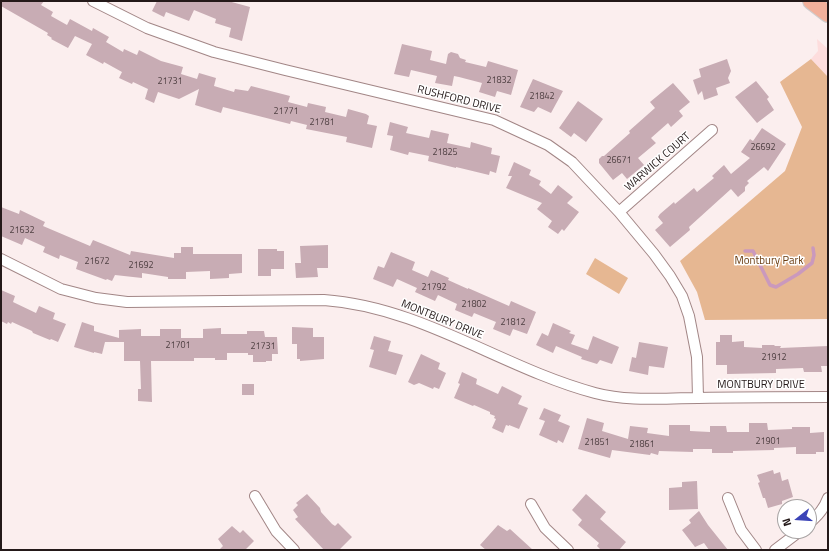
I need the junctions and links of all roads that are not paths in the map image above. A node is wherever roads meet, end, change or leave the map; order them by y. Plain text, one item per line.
1 (93, 1) edge
2 (811, 1) edge
3 (828, 14) edge
4 (712, 130) dead end
5 (619, 212) junction
6 (1, 259) edge
7 (828, 397) edge
8 (698, 398) junction
9 (255, 496) dead end
10 (728, 498) dead end
11 (828, 498) edge
12 (531, 504) dead end
13 (817, 517) edge
14 (789, 539) edge
15 (294, 550) edge
16 (568, 550) edge
17 (756, 550) edge
18 (774, 550) edge

1 - 5 street, RUSHFORD DRIVE
2 - 3 main road
4 - 5 street, WARWICK COURT
5 - 8 street, RUSHFORD DRIVE
6 - 8 street, MONTBURY DRIVE
7 - 8 street, MONTBURY DRIVE
9 - 15 street
10 - 17 street
11 - 13 street
12 - 16 street
14 - 18 street

